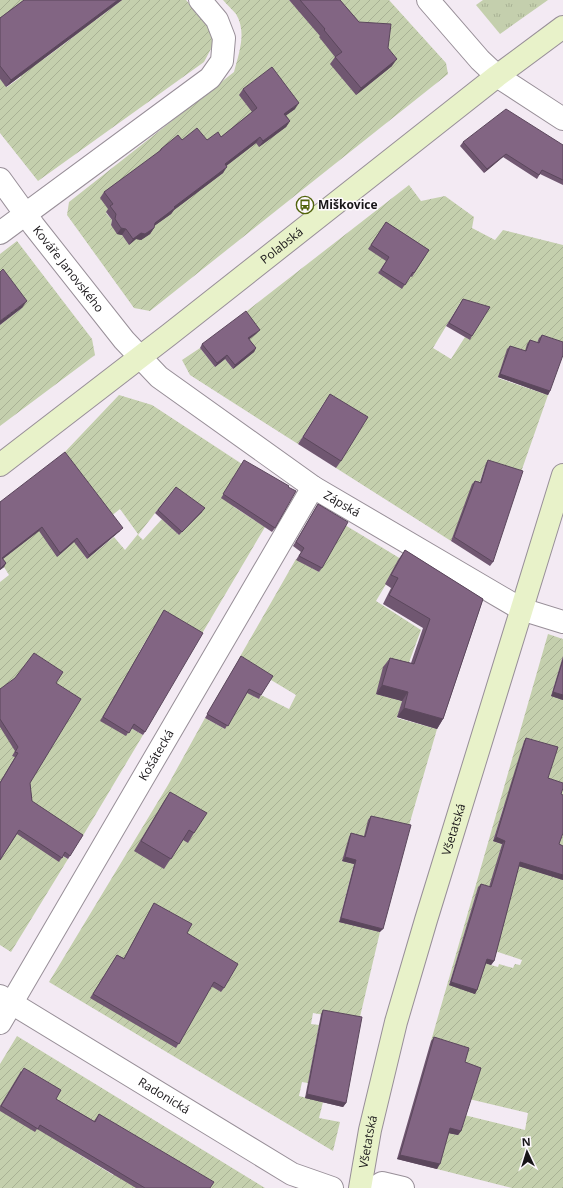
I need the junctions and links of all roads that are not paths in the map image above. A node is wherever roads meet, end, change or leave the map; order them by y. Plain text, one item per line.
1 (200, 0) edge
2 (428, 0) edge
3 (563, 28) edge
4 (497, 76) junction
5 (563, 119) edge
6 (0, 179) edge
7 (25, 214) junction
8 (0, 233) edge
9 (140, 357) junction
10 (0, 465) edge
11 (563, 475) edge
12 (313, 487) junction
13 (521, 609) junction
14 (563, 622) edge
15 (6, 1000) edge
16 (0, 1023) edge
17 (332, 1188) edge
18 (360, 1188) edge
19 (374, 1188) edge
20 (403, 1188) edge

1 - 7 street
2 - 4 street
3 - 4 street, Polabská
4 - 5 street
4 - 9 street, Polabská
6 - 7 street, Kováře Janovského
7 - 8 street
7 - 9 street, Kováře Janovského
9 - 10 street, Polabská
9 - 12 street, Zápská
11 - 13 street, Všetatská
12 - 13 street, Zápská
12 - 15 street, Košátecká
13 - 14 street, Zápská
13 - 18 street, Všetatská
15 - 16 street, Košátecká
15 - 17 street, Radonická
19 - 20 street

